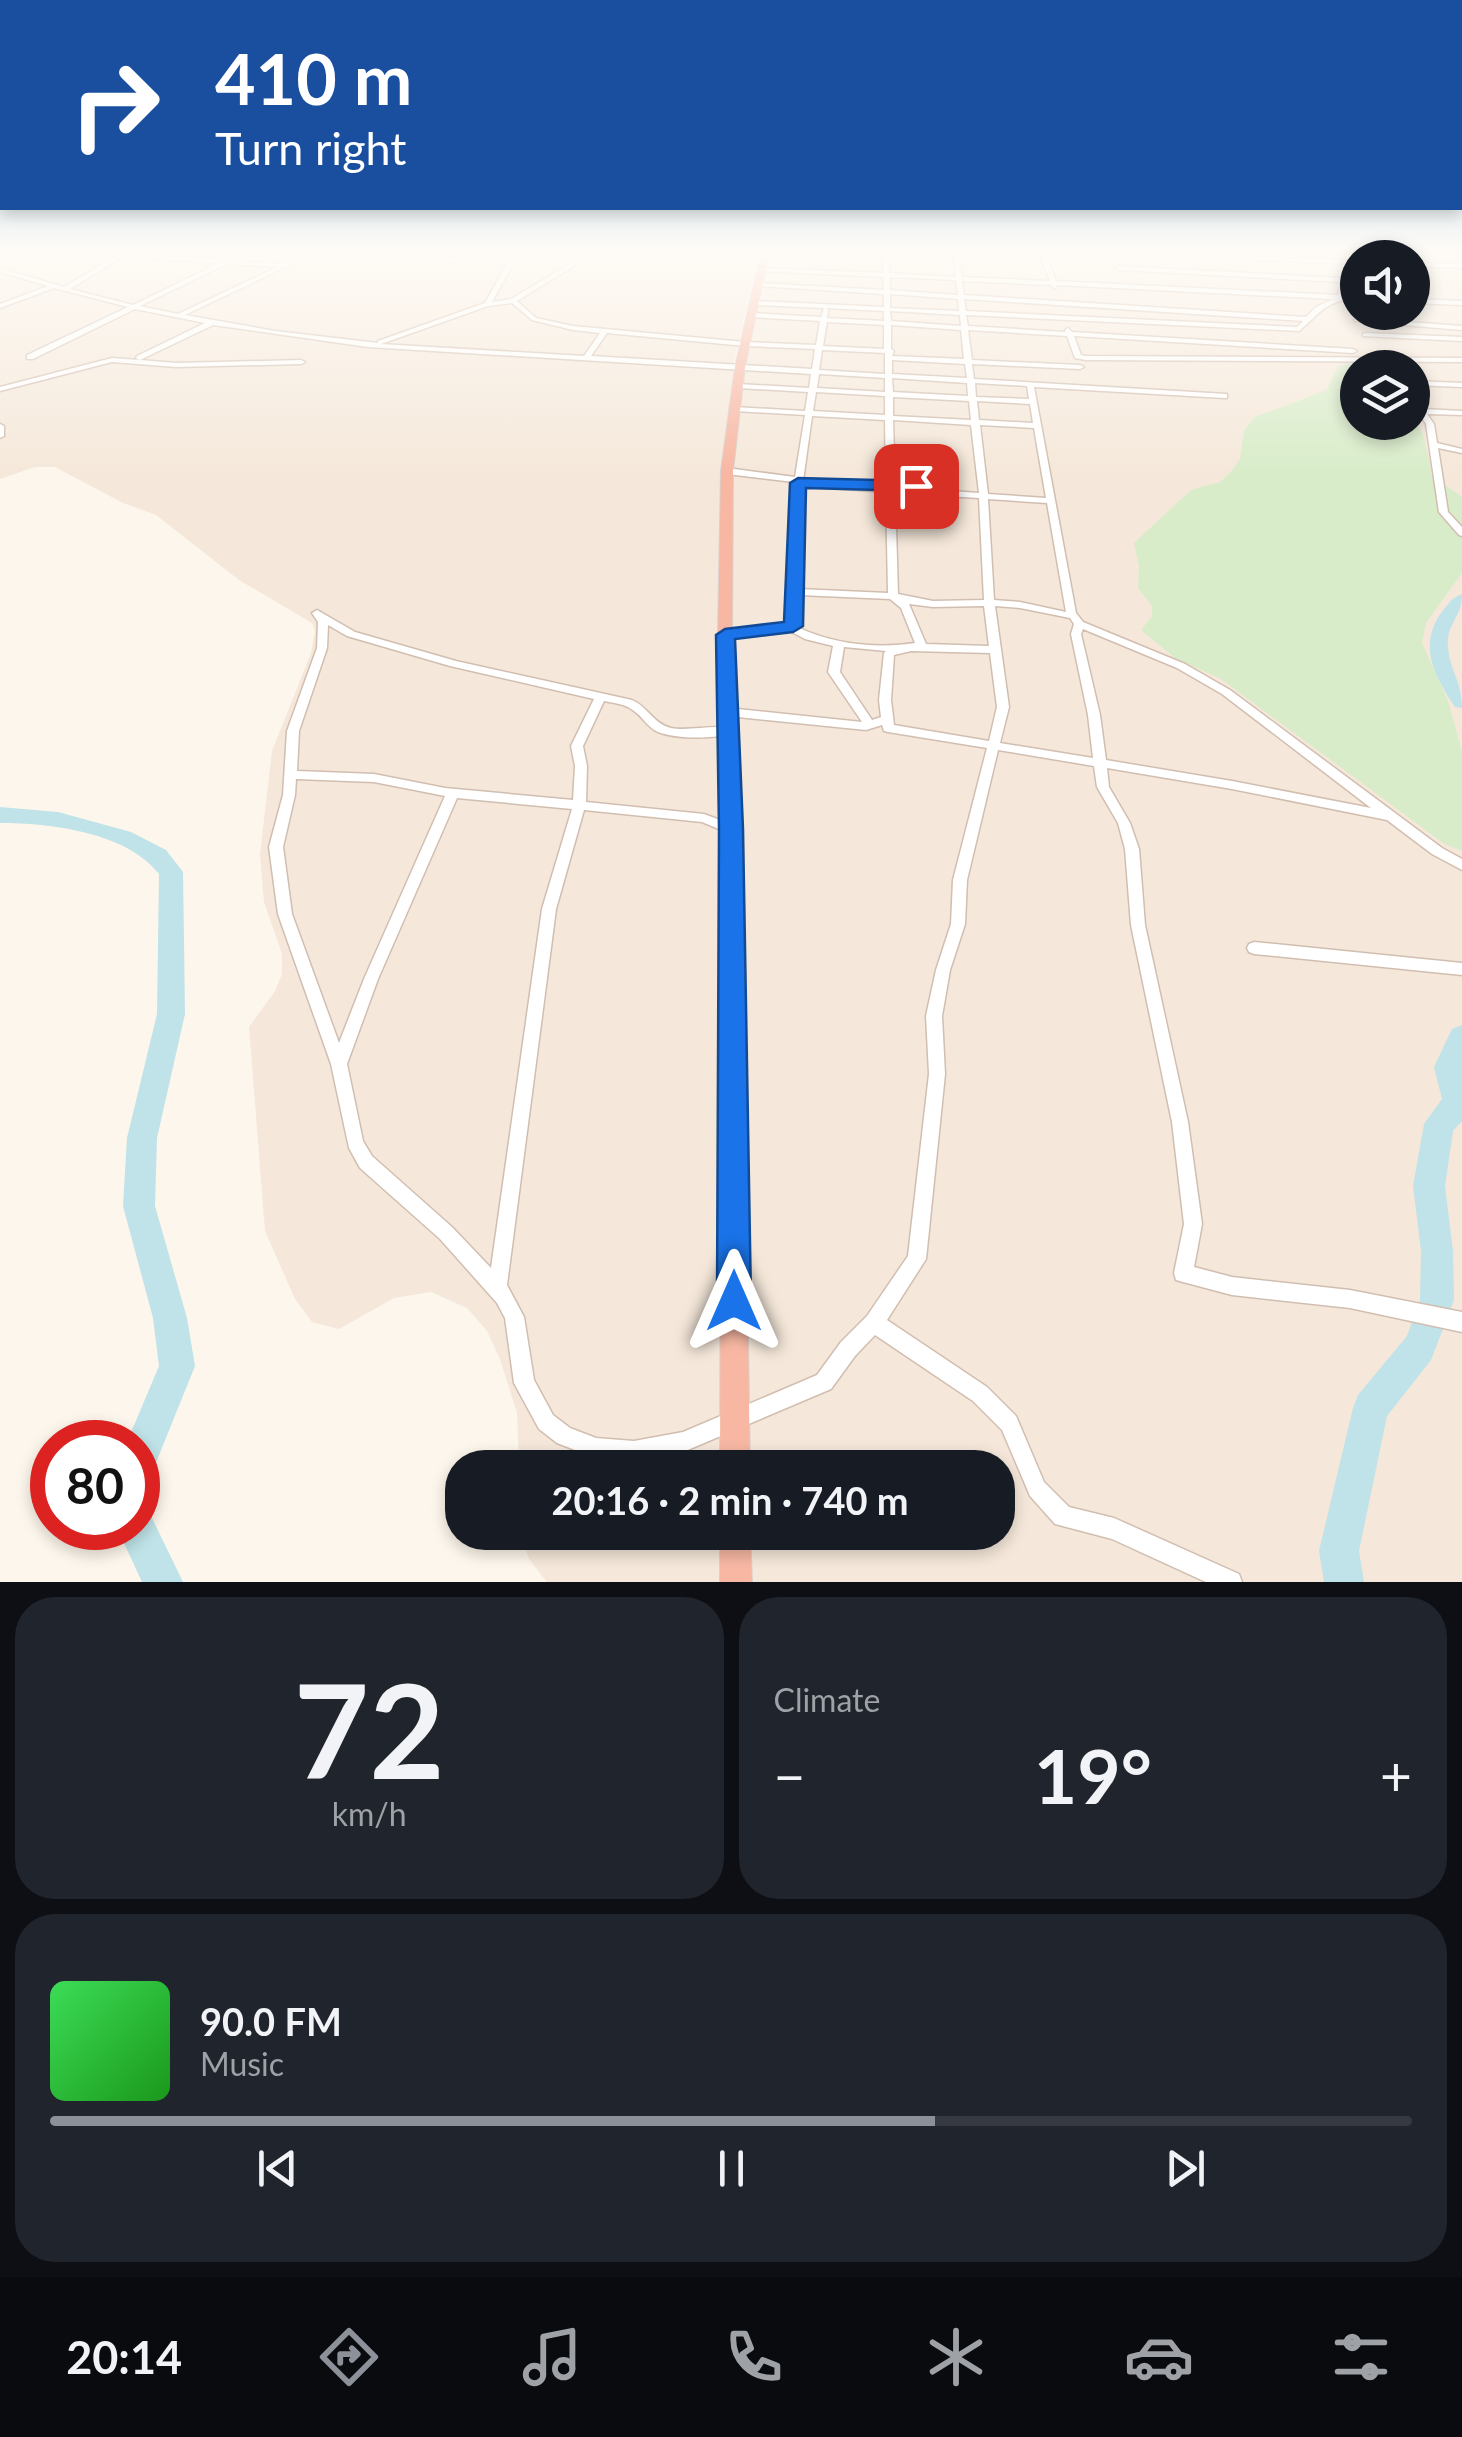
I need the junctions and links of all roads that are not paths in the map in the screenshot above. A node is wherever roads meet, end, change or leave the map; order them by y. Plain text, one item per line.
1 (95, 327) edge
2 (201, 327) edge
3 (243, 327) edge
4 (429, 327) edge
5 (573, 327) edge
6 (749, 327) edge
7 (822, 327) edge
8 (889, 327) edge
9 (946, 327) edge
10 (1068, 327) edge
11 (1230, 327) edge
12 (1305, 327) edge
13 (964, 328) junction
14 (1363, 330) edge
15 (605, 332) junction
16 (1070, 335) junction
17 (1365, 335) junction
18 (1462, 340) edge
19 (745, 344) junction
20 (368, 345) junction
21 (819, 347) junction
22 (1352, 350) dead end
23 (1378, 350) edge
24 (890, 354) junction
25 (30, 358) dead end
26 (586, 358) junction
27 (138, 359) junction
28 (1340, 359) edge
29 (1430, 360) edge
30 (1462, 360) edge
31 (302, 362) dead end
32 (967, 362) junction
33 (1080, 367) dead end
34 (815, 371) junction
35 (890, 375) junction
36 (739, 377) junction
37 (969, 380) junction
38 (1030, 383) junction
39 (1430, 384) edge
40 (1462, 386) edge
41 (0, 389) edge
42 (812, 390) junction
43 (890, 395) junction
44 (1224, 396) dead end
45 (972, 399) junction
46 (1034, 402) junction
47 (735, 409) junction
48 (1430, 411) edge
49 (808, 413) junction
50 (1462, 413) edge
51 (890, 418) junction
52 (974, 422) junction
53 (1430, 424) edge
54 (0, 426) edge
55 (1038, 426) junction
56 (0, 436) edge
57 (1434, 445) junction
58 (1462, 450) edge
59 (728, 471) junction
60 (798, 480) junction
61 (890, 486) junction
62 (983, 493) junction
63 (1052, 498) junction
64 (1462, 533) edge
65 (793, 592) junction
66 (893, 596) junction
67 (989, 604) junction
68 (1076, 620) junction
69 (789, 627) junction
70 (725, 635) junction
71 (839, 644) junction
72 (922, 645) junction
73 (995, 650) junction
74 (600, 698) junction
75 (886, 720) junction
76 (728, 722) junction
77 (870, 725) junction
78 (992, 745) junction
79 (1099, 762) junction
80 (292, 775) junction
81 (453, 793) junction
82 (578, 807) junction
83 (1390, 816) junction
84 (731, 829) junction
85 (1462, 865) edge
86 (1254, 948) dead end
87 (1462, 969) edge
88 (339, 1064) junction
89 (497, 1288) junction
90 (1462, 1322) edge
91 (874, 1323) junction
92 (735, 1420) junction
93 (735, 1450) edge
94 (735, 1550) edge
95 (736, 1582) edge
96 (1230, 1582) edge

1 - 25 street
2 - 27 street
3 - 20 street
4 - 20 street
5 - 15 street
6 - 19 highway
7 - 21 street
8 - 24 street
9 - 13 street
10 - 16 street
11 - 12 street
13 - 16 street
13 - 32 street
14 - 17 street
15 - 19 street
15 - 26 street
16 - 22 street
16 - 28 street
17 - 18 street
17 - 23 street
19 - 21 street
19 - 36 highway
20 - 26 street
21 - 24 street
21 - 34 street
24 - 32 street
24 - 35 street
26 - 36 street
27 - 31 street
27 - 41 street
29 - 30 street
32 - 33 street
32 - 37 street
34 - 35 street
34 - 36 street
34 - 42 street
35 - 37 street
35 - 43 street
36 - 42 street
36 - 47 highway
37 - 38 street
37 - 45 street
38 - 44 street
38 - 46 street
39 - 40 street
42 - 43 street
42 - 49 street
43 - 45 street
43 - 51 street
45 - 46 street
45 - 52 street
46 - 55 street
47 - 49 street
47 - 59 highway
48 - 50 street
49 - 51 street
49 - 60 street
51 - 52 street
51 - 61 street
52 - 55 street
52 - 62 street
53 - 57 street
54 - 56 street
55 - 63 street
57 - 58 street
57 - 64 street
59 - 60 street
59 - 70 highway
60 - 61 street
60 - 65 street
61 - 62 street
61 - 66 street
62 - 63 street
62 - 67 street
63 - 68 street
65 - 66 street
65 - 69 street
66 - 67 street
66 - 72 street
67 - 68 street
67 - 73 street
68 - 79 street
68 - 83 street
69 - 70 street
69 - 71 street
70 - 76 highway
71 - 72 street
71 - 77 street
72 - 73 street
72 - 75 street
73 - 78 street
74 - 76 street
74 - 80 street
74 - 82 street
75 - 77 street
75 - 78 street
76 - 77 street
76 - 84 highway
78 - 79 street
78 - 91 street
79 - 83 street
79 - 90 street
80 - 81 street
80 - 88 street
81 - 82 street
81 - 88 street
82 - 84 street
82 - 89 street
83 - 85 street
84 - 92 highway
86 - 87 street
88 - 89 street
89 - 92 street
91 - 92 street
91 - 96 street
92 - 93 highway
94 - 95 highway

